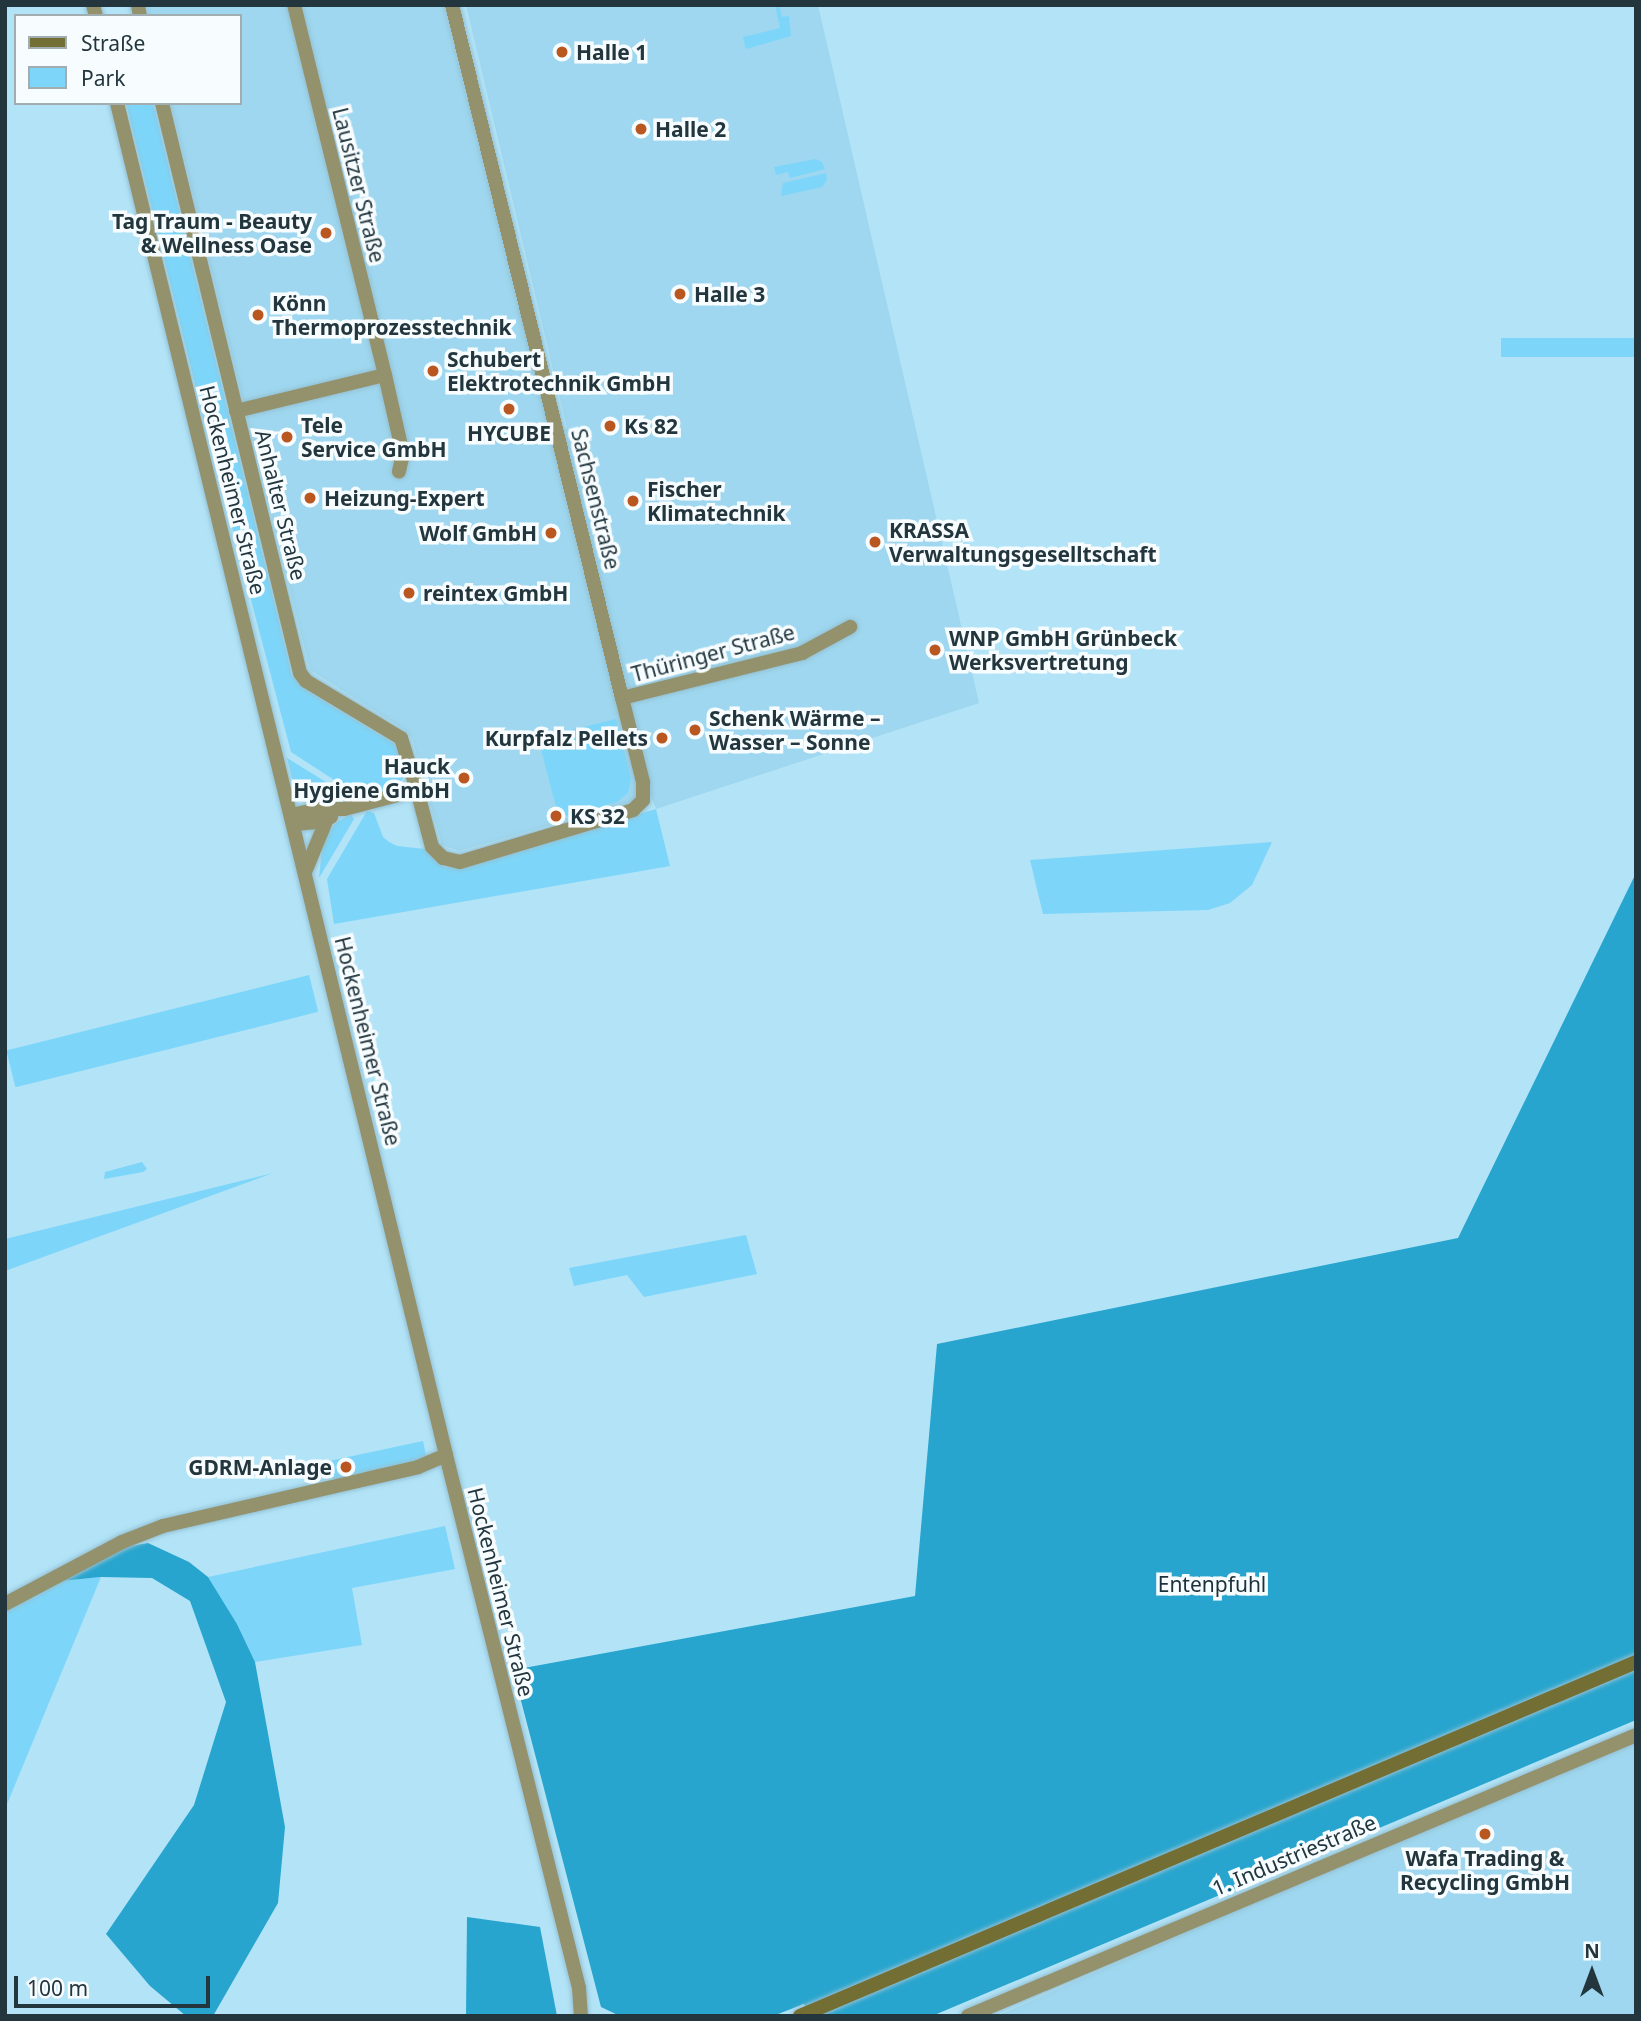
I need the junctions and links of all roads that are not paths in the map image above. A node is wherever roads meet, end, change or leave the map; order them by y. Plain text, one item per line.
1 (294, 5) edge
2 (452, 5) edge
3 (117, 105) edge
4 (162, 105) edge
5 (384, 375) junction
6 (236, 411) junction
7 (399, 472) dead end
8 (850, 627) dead end
9 (622, 698) junction
10 (417, 790) junction
11 (643, 800) joint
12 (344, 809) junction
13 (293, 820) junction
14 (327, 820) junction
15 (305, 872) junction
16 (446, 1455) junction
17 (5, 1604) edge
18 (1636, 1662) edge
19 (1636, 1735) edge
20 (579, 1988) junction
21 (581, 2016) edge
22 (591, 2016) edge
23 (800, 2016) edge
24 (968, 2016) edge

1 - 5 street, Lausitzer Straße
2 - 9 street, Sachsenstraße
3 - 13 street, Hockenheimer Straße
4 - 6 street, Anhalter Straße
5 - 6 street
5 - 7 street, Lausitzer Straße
6 - 10 street, Anhalter Straße
8 - 9 street, Thüringer Straße
9 - 11 street, Sachsenstraße
10 - 11 street, Anhalter Straße
10 - 12 street
12 - 13 street
12 - 14 street
13 - 14 street
13 - 15 street, Hockenheimer Straße
14 - 15 street
15 - 16 street, Hockenheimer Straße
16 - 17 street
16 - 20 street, Hockenheimer Straße
18 - 23 main road
19 - 24 street, 1. Industriestraße
20 - 21 street, Hockenheimer Straße
20 - 22 street, Hockenheimer Straße

